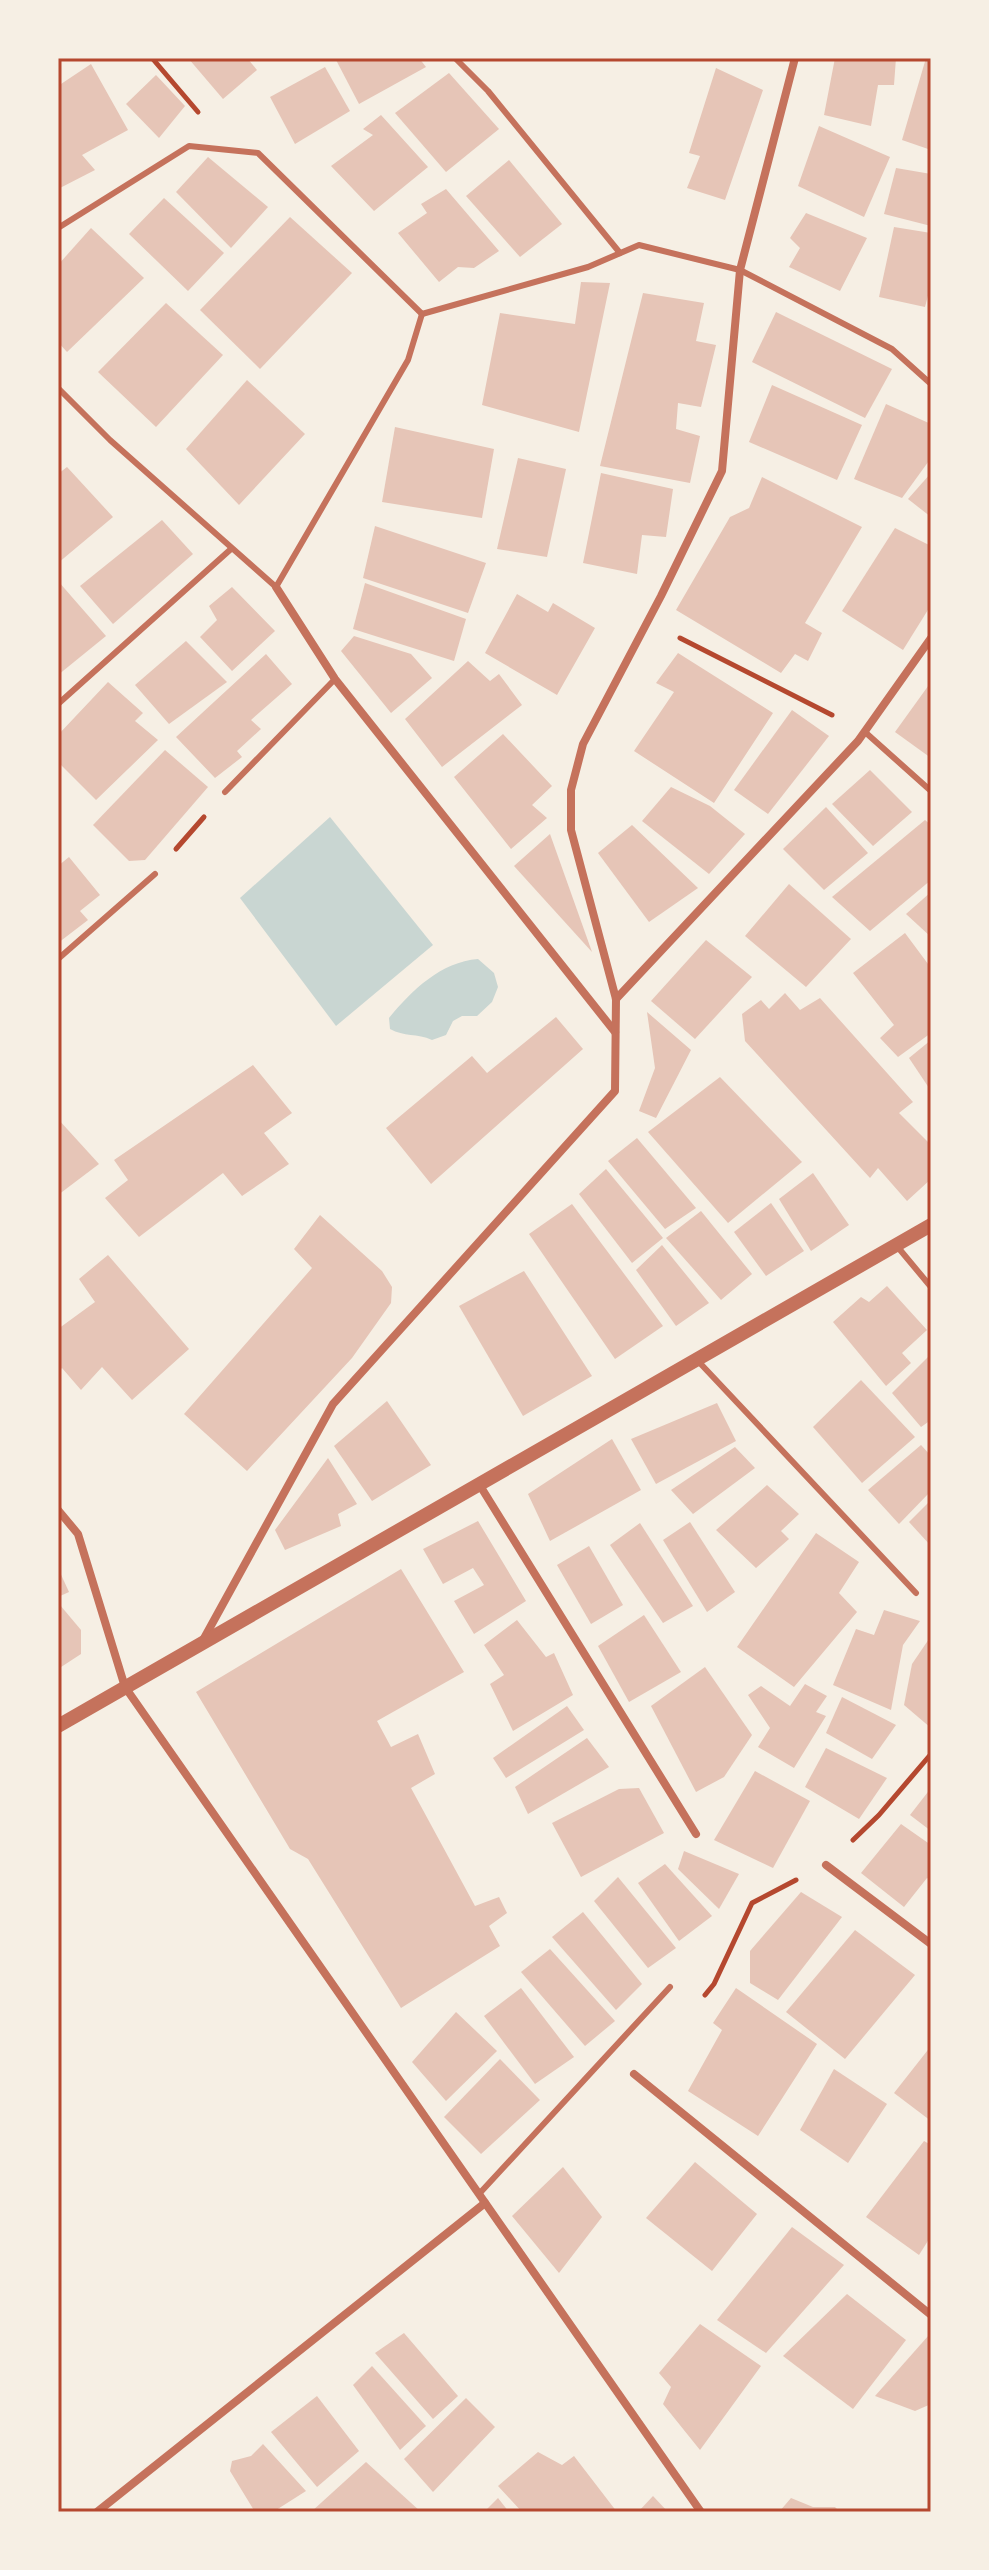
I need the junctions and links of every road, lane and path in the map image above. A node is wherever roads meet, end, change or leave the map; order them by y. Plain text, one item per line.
1 (152, 58) edge
2 (455, 58) edge
3 (795, 58) edge
4 (229, 150) junction
5 (58, 228) edge
6 (620, 253) junction
7 (740, 270) junction
8 (422, 314) junction
9 (931, 384) edge
10 (58, 388) edge
11 (231, 549) junction
12 (276, 587) junction
13 (647, 621) junction
14 (931, 638) edge
15 (335, 679) junction
16 (58, 704) edge
17 (865, 732) junction
18 (931, 791) edge
19 (225, 792) joint
20 (155, 874) joint
21 (58, 959) edge
22 (616, 999) junction
23 (615, 1033) junction
24 (931, 1225) edge
25 (896, 1245) junction
26 (931, 1287) edge
27 (695, 1359) junction
28 (479, 1484) junction
29 (58, 1510) edge
30 (916, 1593) dead end
31 (201, 1643) junction
32 (125, 1687) junction
33 (58, 1726) edge
34 (931, 1754) edge
35 (696, 1834) dead end
36 (826, 1865) junction
37 (931, 1944) edge
38 (670, 1987) dead end
39 (704, 1996) dead end
40 (634, 2074) dead end
41 (479, 2194) junction
42 (485, 2203) junction
43 (931, 2315) edge
44 (97, 2512) edge
45 (701, 2512) edge

1 - 4 path
2 - 6 lane
3 - 7 street
4 - 5 lane
4 - 8 lane
6 - 7 lane
6 - 8 lane
7 - 9 lane
7 - 13 street
8 - 12 lane
10 - 11 lane
11 - 12 lane
11 - 16 lane
12 - 15 street
13 - 17 path
13 - 22 street
14 - 17 street
15 - 19 lane
15 - 23 street
17 - 18 lane
17 - 22 street
19 - 20 path
20 - 21 lane
22 - 23 street
23 - 31 street
24 - 25 street
25 - 26 lane
25 - 27 street
27 - 28 street
27 - 30 lane
28 - 31 street
28 - 35 street
29 - 32 street
31 - 32 street
32 - 33 street
32 - 41 street
34 - 36 path
36 - 37 street
36 - 39 path
38 - 41 lane
40 - 43 street
41 - 42 street
42 - 44 street
42 - 45 street

